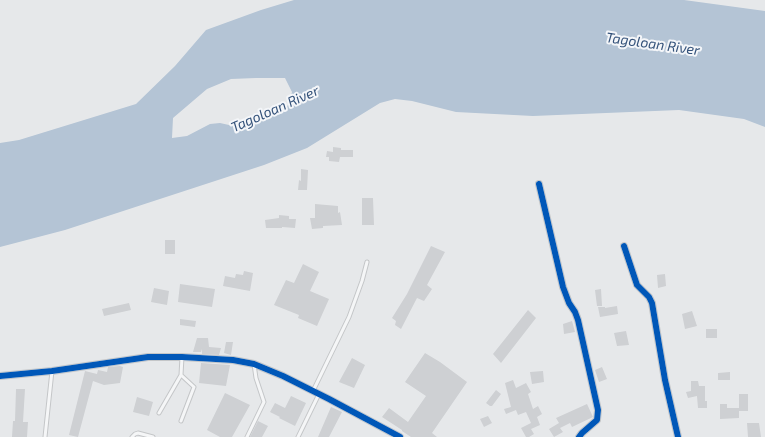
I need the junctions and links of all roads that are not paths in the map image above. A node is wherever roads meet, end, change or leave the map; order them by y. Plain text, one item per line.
1 (539, 184) dead end
2 (624, 246) dead end
3 (367, 262) dead end
4 (182, 357) junction
5 (254, 364) junction
6 (52, 371) junction
7 (181, 375) junction
8 (0, 376) edge
9 (316, 392) junction
10 (159, 412) dead end
11 (181, 420) dead end
12 (45, 437) edge
13 (132, 437) edge
14 (153, 437) edge
15 (247, 437) edge
16 (298, 437) edge
17 (400, 437) edge
18 (579, 437) edge
19 (678, 437) edge

1 - 18 street
2 - 19 street
3 - 9 lane
4 - 5 street
4 - 6 street
4 - 7 lane
5 - 9 street
5 - 15 lane
6 - 8 street
6 - 12 lane
7 - 10 lane
7 - 11 lane
9 - 16 lane
9 - 17 street
13 - 14 lane

